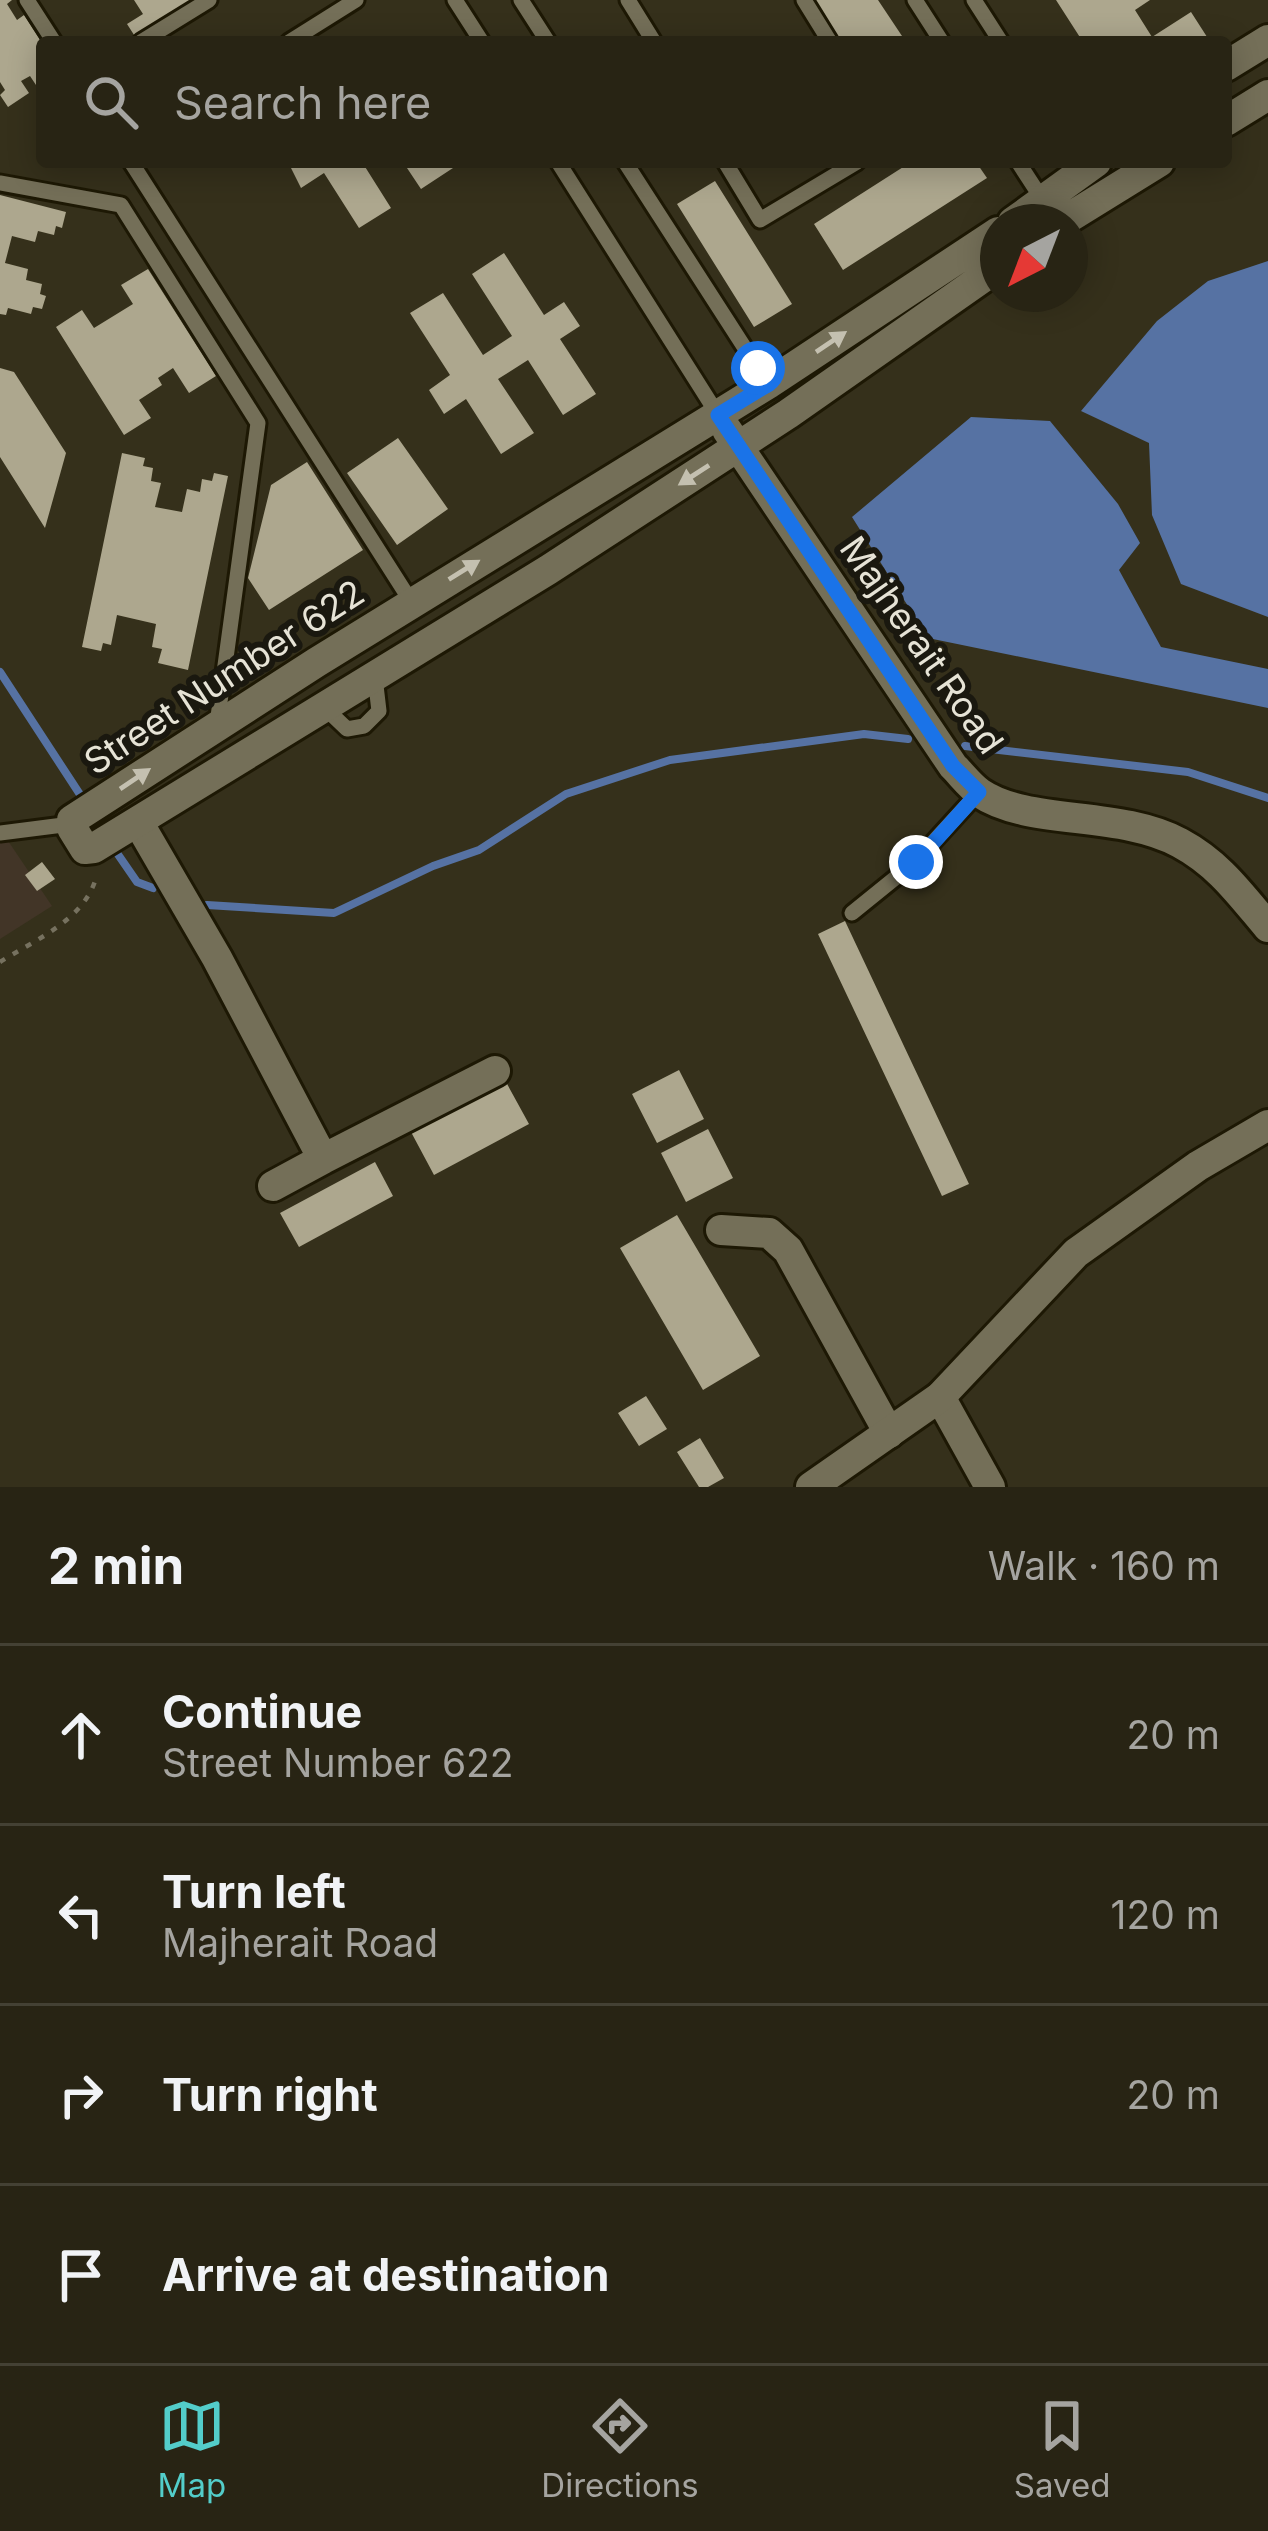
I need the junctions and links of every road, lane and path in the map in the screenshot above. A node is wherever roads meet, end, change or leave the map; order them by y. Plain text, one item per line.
1 (26, 0) edge
2 (209, 0) edge
3 (356, 0) edge
4 (455, 0) edge
5 (521, 0) edge
6 (628, 0) edge
7 (804, 0) edge
8 (915, 0) edge
9 (974, 0) edge
10 (50, 36) edge
11 (151, 36) edge
12 (299, 36) edge
13 (478, 36) edge
14 (544, 36) edge
15 (649, 36) edge
16 (826, 36) edge
17 (937, 36) edge
18 (997, 36) edge
19 (1268, 40) edge
20 (1232, 62) edge
21 (1268, 95) edge
22 (1232, 117) edge
23 (135, 168) edge
24 (562, 168) edge
25 (630, 168) edge
26 (729, 168) edge
27 (847, 168) edge
28 (1022, 168) edge
29 (1083, 168) edge
30 (1146, 168) edge
31 (0, 182) edge
32 (1047, 204) edge
33 (1058, 204) edge
34 (1070, 204) edge
35 (980, 244) edge
36 (980, 278) edge
37 (769, 384) junction
38 (718, 415) junction
39 (737, 446) junction
40 (412, 603) junction
41 (317, 662) junction
42 (333, 704) junction
43 (218, 724) junction
44 (979, 792) junction
45 (138, 822) junction
46 (71, 824) junction
47 (0, 833) edge
48 (94, 848) junction
49 (852, 913) dead end
50 (1268, 927) edge
51 (0, 962) edge
52 (495, 1071) dead end
53 (1268, 1125) edge
54 (322, 1159) junction
55 (273, 1186) dead end
56 (721, 1230) dead end
57 (940, 1397) junction
58 (889, 1433) junction
59 (811, 1487) edge
60 (990, 1487) edge

1 - 10 lane
2 - 11 lane
3 - 12 lane
4 - 13 lane
5 - 14 lane
6 - 15 lane
7 - 16 lane
8 - 17 lane
9 - 18 lane
19 - 20 street
21 - 22 street
23 - 40 lane
24 - 38 lane
25 - 37 lane
26 - 27 lane
28 - 32 lane
29 - 33 street
30 - 34 street
31 - 43 lane
37 -> 35 street, Street Number 622
36 - 39 street, Street Number 622
37 - 38 street, Street Number 622
38 - 39 street, Majherait Road
40 -> 38 street, Street Number 622
39 -> 42 street, Street Number 622
39 - 44 street, Majherait Road
40 - 41 street, Street Number 622
41 - 42 street
41 - 43 street, Street Number 622
42 - 45 street, Street Number 622
46 -> 43 street, Street Number 622
44 - 49 lane
44 - 50 street, Majherait Road
45 - 48 street, Street Number 622
45 - 54 street
46 - 47 lane
46 - 48 street, Street Number 622
48 - 51 path
52 - 54 street
53 - 57 street
54 - 55 street
56 - 58 street
57 - 58 street
57 - 60 street
58 - 59 street

